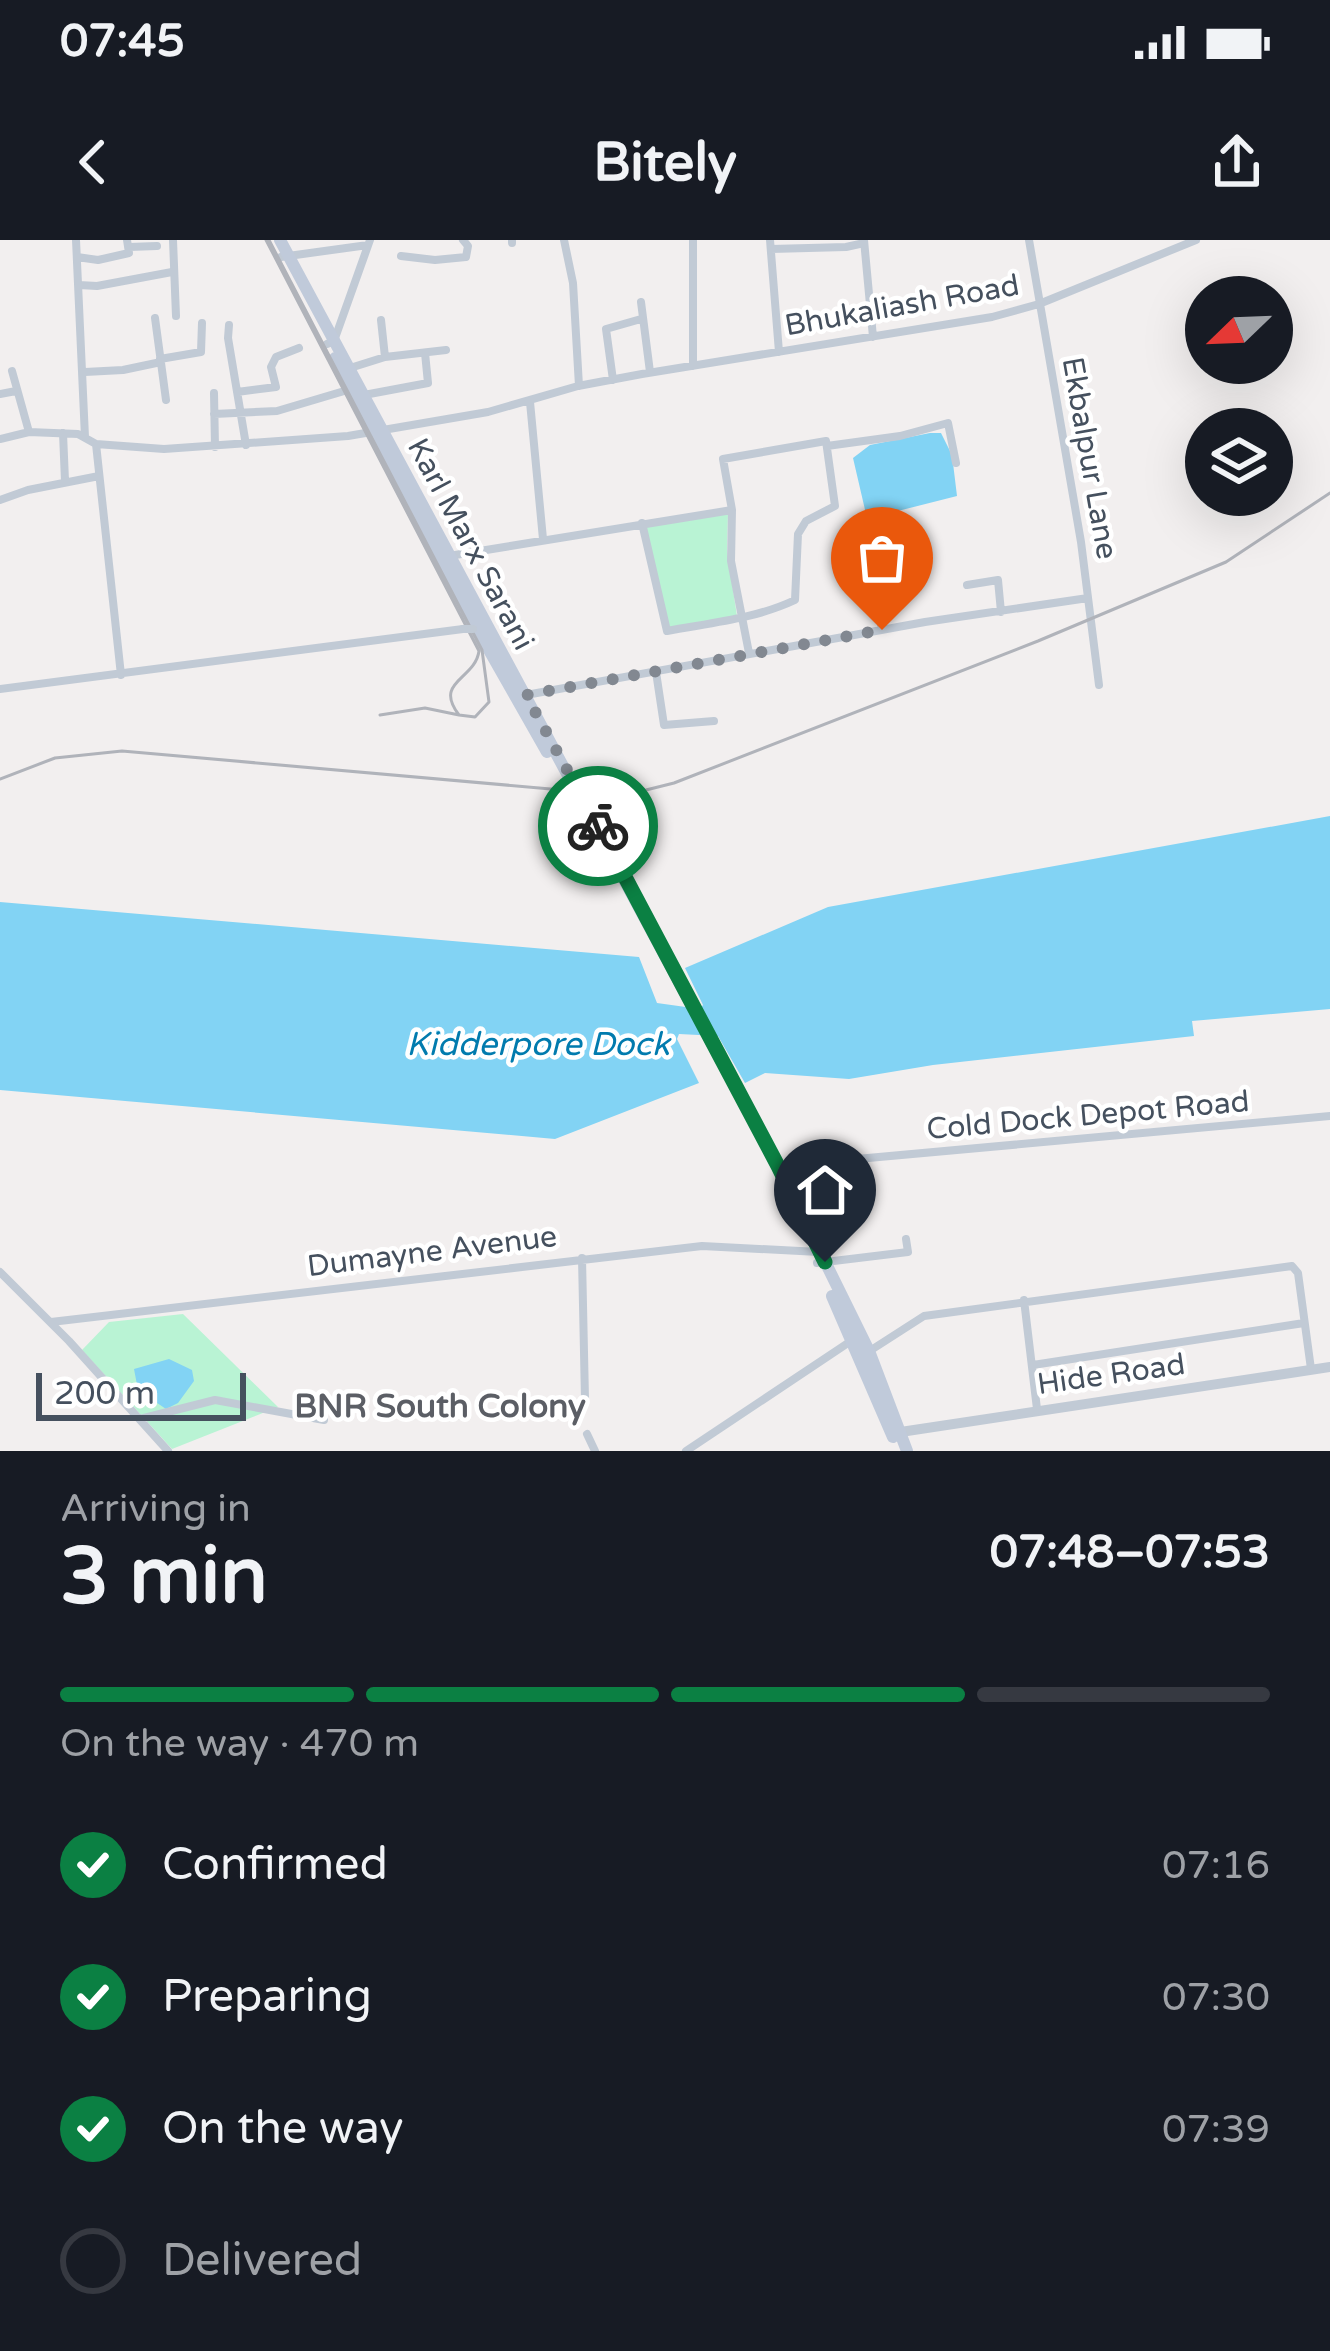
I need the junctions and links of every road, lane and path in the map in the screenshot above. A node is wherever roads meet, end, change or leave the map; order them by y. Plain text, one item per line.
1 (76, 240) edge
2 (173, 240) edge
3 (463, 240) edge
4 (564, 240) edge
5 (693, 240) edge
6 (1028, 240) edge
7 (864, 241) edge
8 (1190, 241) edge
9 (369, 243) edge
10 (128, 244) edge
11 (150, 244) edge
12 (770, 244) edge
13 (280, 248) edge
14 (401, 256) dead end
15 (77, 257) junction
16 (172, 272) junction
17 (78, 285) junction
18 (640, 302) dead end
19 (1039, 304) junction
20 (176, 316) dead end
21 (155, 318) dead end
22 (641, 319) junction
23 (381, 320) dead end
24 (202, 323) dead end
25 (229, 325) dead end
26 (873, 338) junction
27 (331, 342) junction
28 (298, 348) dead end
29 (446, 350) dead end
30 (778, 352) junction
31 (425, 353) junction
32 (385, 357) junction
33 (160, 361) junction
34 (693, 366) junction
35 (350, 368) junction
36 (12, 370) dead end
37 (85, 372) junction
38 (650, 373) junction
39 (610, 380) junction
40 (579, 386) junction
41 (16, 392) junction
42 (237, 392) junction
43 (358, 392) junction
44 (214, 393) dead end
45 (0, 394) edge
46 (166, 400) dead end
47 (530, 402) junction
48 (214, 414) junction
49 (243, 415) junction
50 (377, 430) junction
51 (29, 432) junction
52 (63, 434) junction
53 (85, 438) junction
54 (0, 440) edge
55 (96, 444) junction
56 (246, 445) junction
57 (827, 446) junction
58 (214, 447) junction
59 (956, 463) dead end
60 (99, 476) junction
61 (65, 481) junction
62 (0, 500) edge
63 (731, 510) junction
64 (642, 523) junction
65 (865, 534) dead end
66 (543, 539) junction
67 (445, 558) junction
68 (968, 585) dead end
69 (1088, 598) junction
70 (1001, 612) junction
71 (740, 617) junction
72 (475, 628) junction
73 (882, 630) junction
74 (749, 653) junction
75 (656, 672) junction
76 (122, 675) junction
77 (1100, 685) dead end
78 (0, 689) edge
79 (526, 695) junction
80 (714, 721) dead end
81 (683, 994) junction
82 (716, 1055) junction
83 (1330, 1116) edge
84 (778, 1166) junction
85 (906, 1239) dead end
86 (819, 1257) junction
87 (582, 1258) junction
88 (0, 1272) edge
89 (1024, 1300) junction
90 (51, 1322) junction
91 (1304, 1323) junction
92 (857, 1337) junction
93 (864, 1354) junction
94 (1033, 1365) junction
95 (1330, 1366) edge
96 (1311, 1369) junction
97 (584, 1399) dead end
98 (1037, 1409) junction
99 (140, 1419) junction
100 (324, 1420) dead end
101 (896, 1433) junction
102 (587, 1434) dead end
103 (168, 1451) edge
104 (595, 1451) edge
105 (686, 1451) edge
106 (903, 1451) edge

1 - 15 street
2 - 16 street
3 - 14 street
4 - 40 street
5 - 34 street
6 - 19 street, Ekbalpur Lane
7 - 12 street
7 - 26 street
8 - 19 street, Bhukaliash Road
9 - 13 street
9 - 27 street
10 - 11 street
10 - 15 street
12 - 30 street
13 - 27 main road, Karl Marx Sarani
15 - 17 street
16 - 17 street
16 - 20 street
17 - 37 street
18 - 22 street
19 - 26 street, Bhukaliash Road
19 - 69 street, Ekbalpur Lane
21 - 33 street
22 - 38 street
22 - 39 street
23 - 32 street
24 - 33 street
25 - 42 street
26 - 30 street, Bhukaliash Road
27 - 35 main road, Karl Marx Sarani
27 - 43 main road
28 - 42 street
29 - 31 street
30 - 34 street, Bhukaliash Road
31 - 32 street
31 - 43 street
32 - 35 street
33 - 37 street
33 - 46 street
34 - 38 street, Bhukaliash Road
35 - 43 main road, Karl Marx Sarani
36 - 41 street
37 - 53 street
38 - 39 street, Bhukaliash Road
39 - 40 street, Bhukaliash Road
40 - 47 street, Bhukaliash Road
41 - 45 street
41 - 51 street
42 - 49 street
43 - 49 street
43 - 50 main road, Karl Marx Sarani
44 - 48 street
47 - 50 street, Bhukaliash Road
47 - 66 street
48 - 49 street
48 - 58 street
49 - 56 street
50 - 56 street, Bhukaliash Road
50 - 67 main road, Karl Marx Sarani
51 - 52 street
51 - 54 street
52 - 53 street
52 - 61 street
53 - 55 street
55 - 58 street, Bhukaliash Road
55 - 60 street
56 - 58 street, Bhukaliash Road
57 - 59 street
57 - 63 street
57 - 71 street
60 - 61 street
60 - 76 street
61 - 62 street
63 - 64 street
63 - 71 street
64 - 66 street
64 - 71 street
65 - 73 street
66 - 67 street
67 - 72 main road, Karl Marx Sarani
68 - 70 street
69 - 70 street
69 - 77 street, Ekbalpur Lane
70 - 73 street
71 - 74 street
72 - 76 street
72 - 79 main road, Karl Marx Sarani
72 - 81 main road
73 - 74 street
74 - 75 street
75 - 79 street
75 - 80 street
76 - 78 street
79 - 81 main road, Karl Marx Sarani
81 - 82 main road, Karl Marx Sarani
82 - 84 main road, Karl Marx Sarani
82 - 86 main road
83 - 84 street, Cold Dock Depot Road
84 - 86 main road, Karl Marx Sarani
85 - 86 street, Dumayne Avenue
86 - 87 street, Dumayne Avenue
86 - 92 main road, Karl Marx Sarani
87 - 90 street, Dumayne Avenue
87 - 97 street
88 - 90 street
89 - 91 street
89 - 93 street
89 - 94 street
90 - 99 street
91 - 94 street
91 - 96 street
92 - 93 main road, Karl Marx Sarani
92 - 105 street
93 - 101 main road, Karl Marx Sarani
94 - 98 street
95 - 96 street, Hide Road
96 - 98 street, Hide Road
98 - 101 street, Hide Road
99 - 100 street
99 - 103 street
101 - 106 main road, Karl Marx Sarani
102 - 104 street

